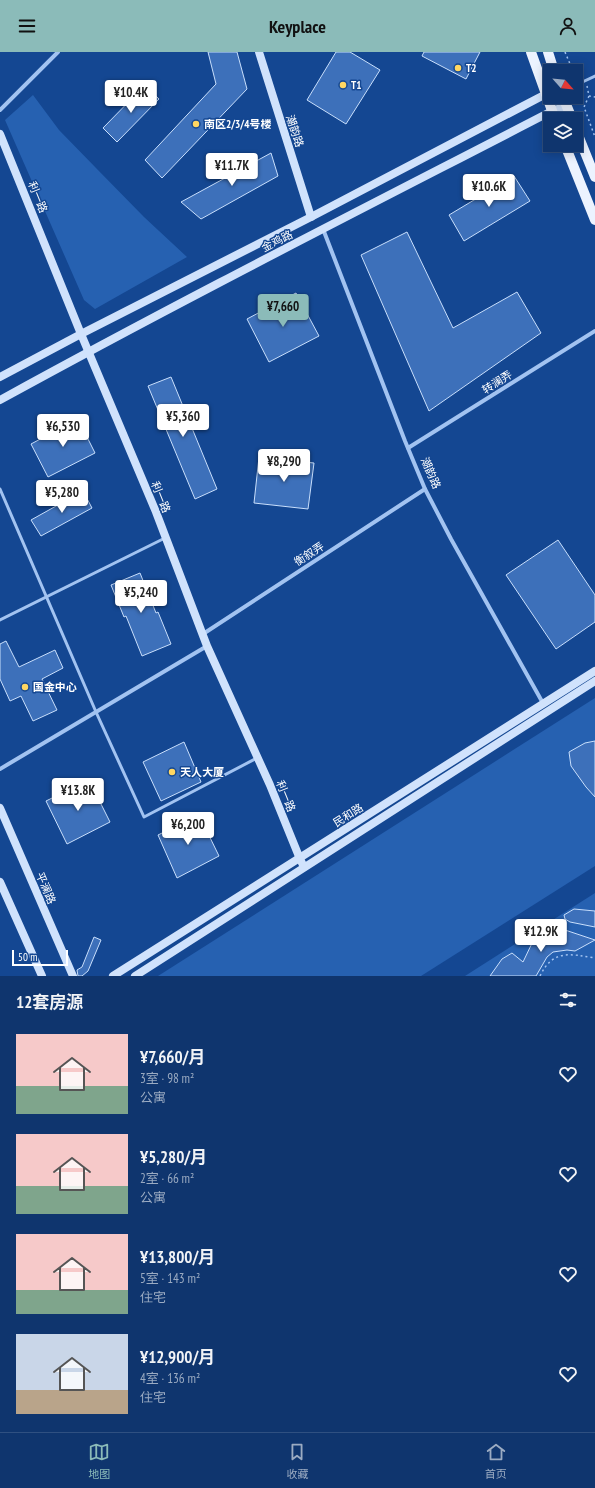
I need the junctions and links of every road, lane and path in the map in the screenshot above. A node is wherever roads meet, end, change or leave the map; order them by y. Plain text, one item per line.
1 (58, 52) edge
2 (259, 52) edge
3 (531, 52) edge
4 (548, 52) edge
5 (565, 52) edge
6 (552, 64) edge
7 (569, 64) edge
8 (583, 76) edge
9 (595, 76) edge
10 (585, 81) junction
11 (543, 82) edge
12 (589, 96) junction
13 (543, 97) edge
14 (595, 97) edge
15 (0, 110) edge
16 (543, 120) edge
17 (0, 134) edge
18 (595, 137) edge
19 (583, 147) edge
20 (568, 152) edge
21 (595, 177) edge
22 (311, 217) junction
23 (595, 220) edge
24 (323, 229) junction
25 (595, 331) edge
26 (81, 334) junction
27 (88, 351) junction
28 (0, 378) edge
29 (0, 400) edge
30 (408, 448) junction
31 (0, 489) edge
32 (425, 489) junction
33 (165, 537) junction
34 (46, 597) junction
35 (0, 620) edge
36 (202, 634) junction
37 (207, 646) junction
38 (595, 671) edge
39 (595, 681) edge
40 (545, 708) junction
41 (96, 712) junction
42 (257, 758) junction
43 (0, 769) edge
44 (0, 808) edge
45 (300, 859) junction
46 (304, 867) junction
47 (0, 882) edge
48 (595, 958) edge
49 (42, 976) edge
50 (73, 976) edge
51 (112, 976) edge
52 (136, 976) edge
53 (540, 976) edge

1 - 15 street
2 - 22 main road, 潮韵路
3 - 11 main road
4 - 6 main road
5 - 7 path
8 - 10 path
9 - 10 lane
10 - 12 path
12 - 14 path
12 - 18 path
13 - 22 main road, 金鸡路
16 - 24 main road, 金鸡路
17 - 26 main road, 利一路
19 - 21 main road
20 - 23 main road
22 - 26 main road, 金鸡路
24 - 27 main road, 金鸡路
24 - 30 street, 潮韵路
25 - 30 street, 转澜弄
26 - 27 main road, 利一路
26 - 28 main road, 金鸡路
27 - 29 main road, 金鸡路
27 - 33 main road, 利一路
30 - 32 street, 潮韵路
31 - 34 lane
32 - 36 street, 衡叙弄
32 - 40 street, 潮韵路
33 - 34 lane
33 - 36 main road, 利一路
34 - 35 lane
34 - 41 lane
36 - 37 main road, 利一路
37 - 41 street
37 - 42 main road, 利一路
38 - 40 main road, 民和路
39 - 40 main road, 民和路
40 - 45 main road, 民和路
40 - 46 main road, 民和路
41 - 42 lane
41 - 43 street
42 - 45 main road, 利一路
44 - 50 main road, 平澜路
45 - 46 main road, 利一路
45 - 51 main road, 民和路
46 - 52 main road, 民和路
47 - 49 main road
48 - 53 path

